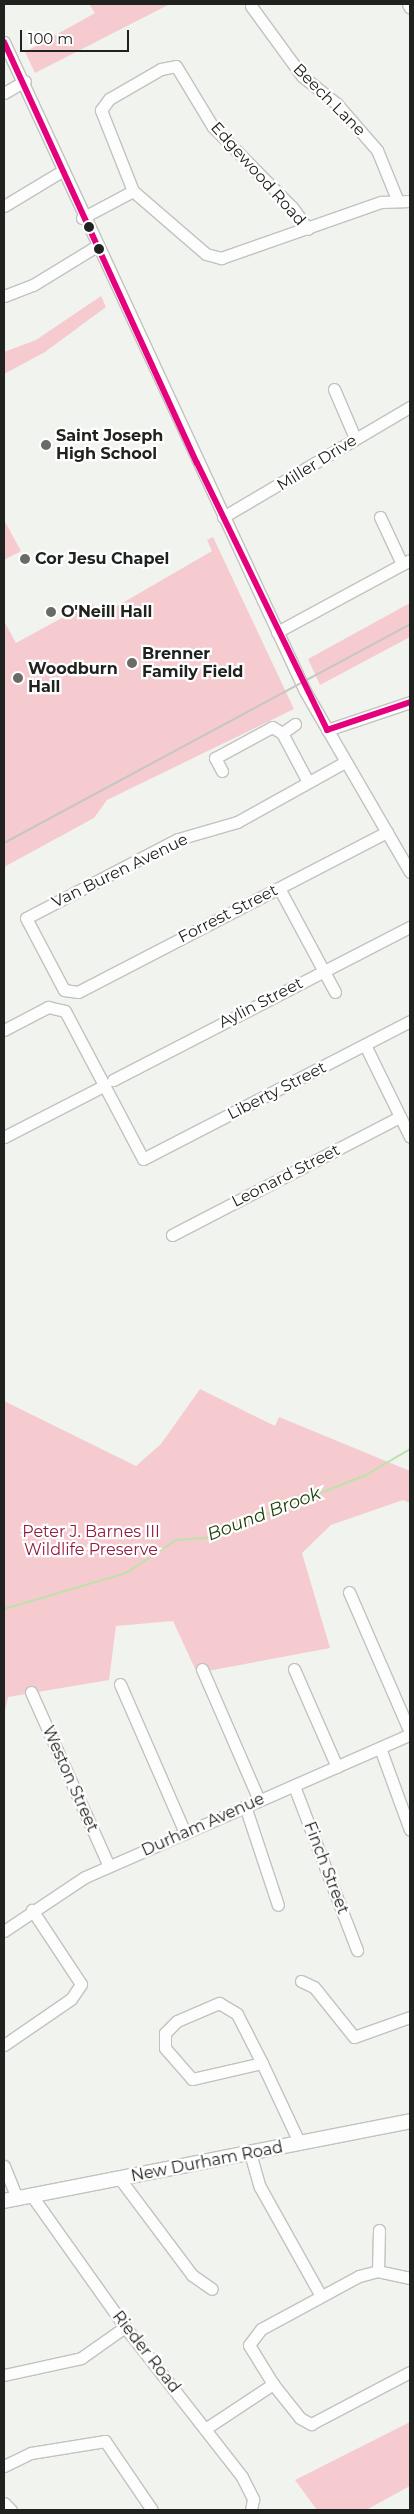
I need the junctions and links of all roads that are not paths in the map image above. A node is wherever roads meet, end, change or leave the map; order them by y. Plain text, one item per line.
1 (408, 4) edge
2 (251, 6) dead end
3 (410, 8) edge
4 (4, 42) edge
5 (25, 82) junction
6 (4, 94) edge
7 (62, 171) junction
8 (133, 191) junction
9 (397, 200) junction
10 (410, 201) edge
11 (4, 206) edge
12 (82, 218) junction
13 (308, 229) junction
14 (95, 247) junction
15 (4, 296) edge
16 (334, 389) dead end
17 (410, 408) edge
18 (355, 438) junction
19 (380, 517) dead end
20 (223, 518) junction
21 (406, 562) edge
22 (277, 632) junction
23 (410, 702) edge
24 (295, 724) dead end
25 (327, 730) junction
26 (282, 733) junction
27 (345, 762) junction
28 (222, 771) dead end
29 (308, 782) junction
30 (387, 832) junction
31 (410, 872) edge
32 (279, 888) junction
33 (410, 926) edge
34 (324, 971) junction
35 (68, 992) joint
36 (335, 992) dead end
37 (410, 1021) edge
38 (4, 1030) edge
39 (365, 1045) junction
40 (109, 1083) junction
41 (400, 1117) junction
42 (410, 1136) edge
43 (4, 1138) edge
44 (172, 1234) dead end
45 (349, 1592) dead end
46 (202, 1669) dead end
47 (294, 1669) dead end
48 (120, 1684) dead end
49 (32, 1692) dead end
50 (410, 1733) edge
51 (380, 1748) junction
52 (337, 1767) junction
53 (294, 1786) junction
54 (259, 1800) junction
55 (245, 1806) junction
56 (410, 1830) edge
57 (184, 1833) junction
58 (109, 1866) junction
59 (278, 1905) dead end
60 (32, 1910) junction
61 (4, 1931) edge
62 (357, 1950) dead end
63 (301, 1981) dead end
64 (410, 2017) edge
65 (4, 2045) edge
66 (262, 2063) junction
67 (410, 2121) edge
68 (300, 2144) junction
69 (250, 2153) junction
70 (4, 2166) edge
71 (120, 2179) junction
72 (32, 2196) junction
73 (10, 2200) edge
74 (380, 2230) dead end
75 (378, 2271) junction
76 (410, 2278) edge
77 (212, 2289) dead end
78 (321, 2296) junction
79 (125, 2327) junction
80 (410, 2372) edge
81 (4, 2375) edge
82 (273, 2384) junction
83 (205, 2428) junction
84 (4, 2466) edge
85 (4, 2502) edge
86 (11, 2510) edge
87 (152, 2510) edge
88 (251, 2510) edge

1 - 3 street
2 - 9 street, Beech Lane
4 - 5 street
5 - 6 street
5 - 7 street
7 - 11 street
7 - 12 street
8 - 12 street
8 - 13 street
8 - 13 street, Edgewood Road
9 - 10 street
9 - 13 street
12 - 14 street
14 - 15 street
14 - 20 street
16 - 18 street
17 - 18 street, Miller Drive
18 - 20 street, Miller Drive
19 - 21 street
20 - 22 street
21 - 22 street
22 - 25 street
23 - 25 street
24 - 26 street
25 - 27 street
26 - 28 street
26 - 29 street
27 - 29 street, Van Buren Avenue
27 - 30 street
29 - 35 street, Van Buren Avenue
30 - 31 street
30 - 32 street, Forrest Street
32 - 34 street
32 - 35 street, Forrest Street
33 - 34 street, Aylin Street
34 - 36 street
34 - 40 street, Aylin Street
37 - 39 street, Liberty Street
38 - 40 street
39 - 40 street, Liberty Street
39 - 41 street
40 - 43 street, Aylin Street
41 - 42 street
41 - 44 street, Leonard Street
45 - 50 street
46 - 54 street
47 - 52 street
48 - 57 street
49 - 58 street, Weston Street
50 - 51 street, Durham Avenue
51 - 52 street, Durham Avenue
51 - 56 street
52 - 53 street, Durham Avenue
53 - 54 street, Durham Avenue
53 - 62 street, Finch Street
54 - 55 street, Durham Avenue
55 - 57 street, Durham Avenue
55 - 59 street
57 - 58 street, Durham Avenue
58 - 60 street, Durham Avenue
60 - 61 street, Durham Avenue
60 - 65 street
63 - 64 street
66 - 66 street
66 - 68 street
67 - 68 main road, New Durham Road
68 - 69 main road, New Durham Road
69 - 71 main road, New Durham Road
69 - 78 street
70 - 73 street
71 - 72 main road, New Durham Road
71 - 77 street
72 - 73 main road, New Durham Road
72 - 79 street, Rieder Road
74 - 75 street
75 - 76 street
75 - 78 street
78 - 82 street
79 - 81 street
79 - 83 street, Rieder Road
80 - 82 street
82 - 83 street
83 - 88 street, Rieder Road
84 - 87 street
85 - 86 street

